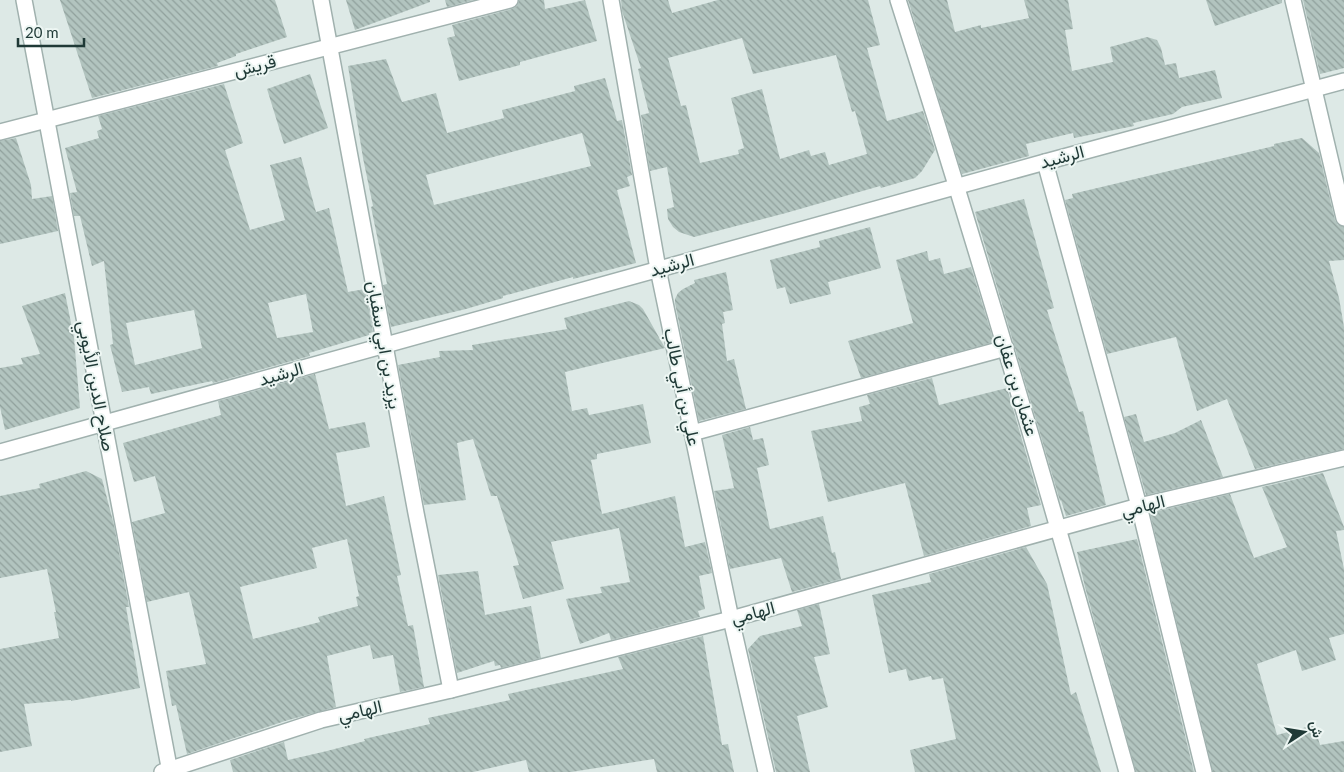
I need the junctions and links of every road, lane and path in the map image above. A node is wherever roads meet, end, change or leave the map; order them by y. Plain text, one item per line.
1 (24, 0) edge
2 (322, 0) edge
3 (510, 0) edge
4 (611, 0) edge
5 (898, 0) edge
6 (1292, 0) edge
7 (330, 46) junction
8 (1344, 81) edge
9 (1314, 89) junction
10 (46, 120) junction
11 (0, 132) edge
12 (1045, 162) junction
13 (957, 186) junction
14 (1344, 218) edge
15 (658, 269) junction
16 (384, 345) junction
17 (1006, 348) junction
18 (103, 423) junction
19 (692, 433) junction
20 (0, 452) edge
21 (1344, 458) edge
22 (1139, 506) junction
23 (1059, 529) junction
24 (731, 619) junction
25 (452, 690) junction
26 (167, 771) edge
27 (766, 772) edge
28 (1127, 772) edge
29 (1204, 772) edge

1 - 10 street, صلاح الدين الأيوبي
2 - 7 street, يزيد بن ابي سفيان
3 - 7 street, قريش
4 - 15 street, علي بن أبي طالب
5 - 13 street, عثمان بن عفان
6 - 9 street
7 - 10 street, قريش
7 - 16 street, يزيد بن ابي سفيان
8 - 9 street, الرشيد
9 - 12 street, الرشيد
9 - 14 street
10 - 11 street, قريش
10 - 18 street, صلاح الدين الأيوبي
12 - 13 street, الرشيد
12 - 22 street
13 - 15 street, الرشيد
13 - 17 street, عثمان بن عفان
15 - 16 street, الرشيد
15 - 19 street, علي بن أبي طالب
16 - 18 street, الرشيد
16 - 25 street, يزيد بن ابي سفيان
17 - 19 street
17 - 23 street, عثمان بن عفان
18 - 20 street, الرشيد
18 - 26 street, صلاح الدين الأيوبي
19 - 24 street, علي بن أبي طالب
21 - 22 street, الهامي
22 - 23 street, الهامي
22 - 29 street
23 - 24 street, الهامي
23 - 28 street, عثمان بن عفان
24 - 25 street, الهامي
24 - 27 street, علي بن أبي طالب
25 - 26 street, الهامي

